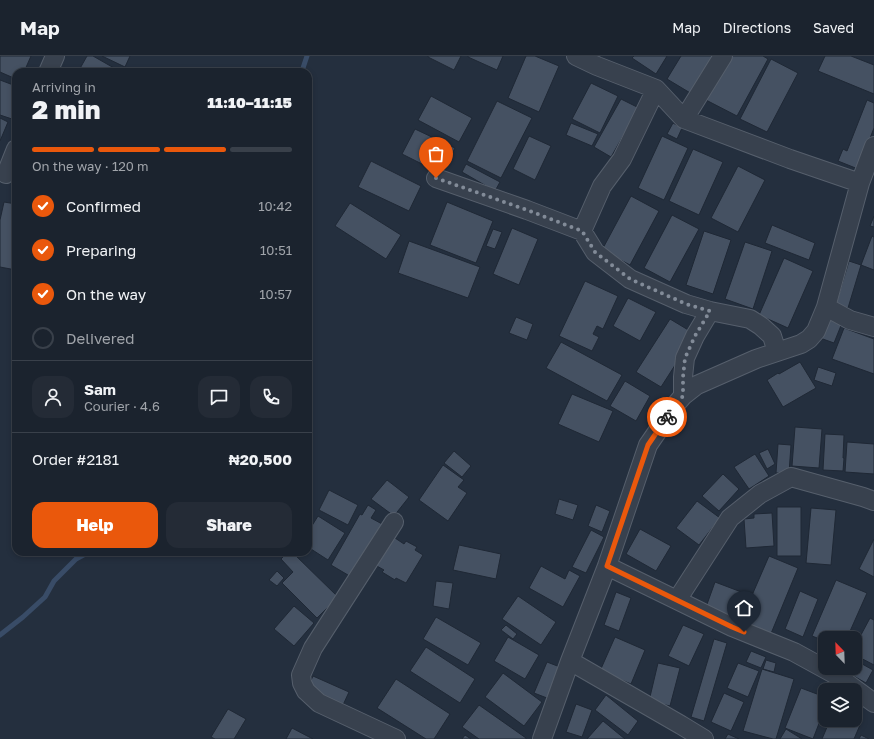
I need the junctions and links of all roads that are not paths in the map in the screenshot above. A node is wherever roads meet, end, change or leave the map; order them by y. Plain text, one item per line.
1 (55, 56) edge
2 (576, 56) edge
3 (723, 56) edge
4 (50, 68) edge
5 (656, 89) junction
6 (684, 120) junction
7 (874, 146) edge
8 (12, 161) edge
9 (7, 175) edge
10 (436, 178) dead end
11 (860, 183) junction
12 (582, 231) junction
13 (826, 307) junction
14 (710, 311) junction
15 (874, 327) edge
16 (777, 352) junction
17 (683, 396) junction
18 (874, 501) edge
19 (394, 522) dead end
20 (607, 566) junction
21 (678, 600) junction
22 (570, 660) junction
23 (874, 704) edge
24 (396, 739) edge
25 (542, 739) edge
26 (704, 739) edge

1 - 4 street
2 - 5 street
3 - 6 street
5 - 6 street
5 - 12 street
6 - 11 street
7 - 11 street
8 - 9 street
10 - 12 street
11 - 13 street
12 - 14 street
13 - 15 street
13 - 16 street
14 - 16 street
14 - 17 street
16 - 17 street
17 - 20 street
18 - 21 street
19 - 24 street
20 - 21 street
20 - 22 street
21 - 23 street
22 - 25 street
22 - 26 street

